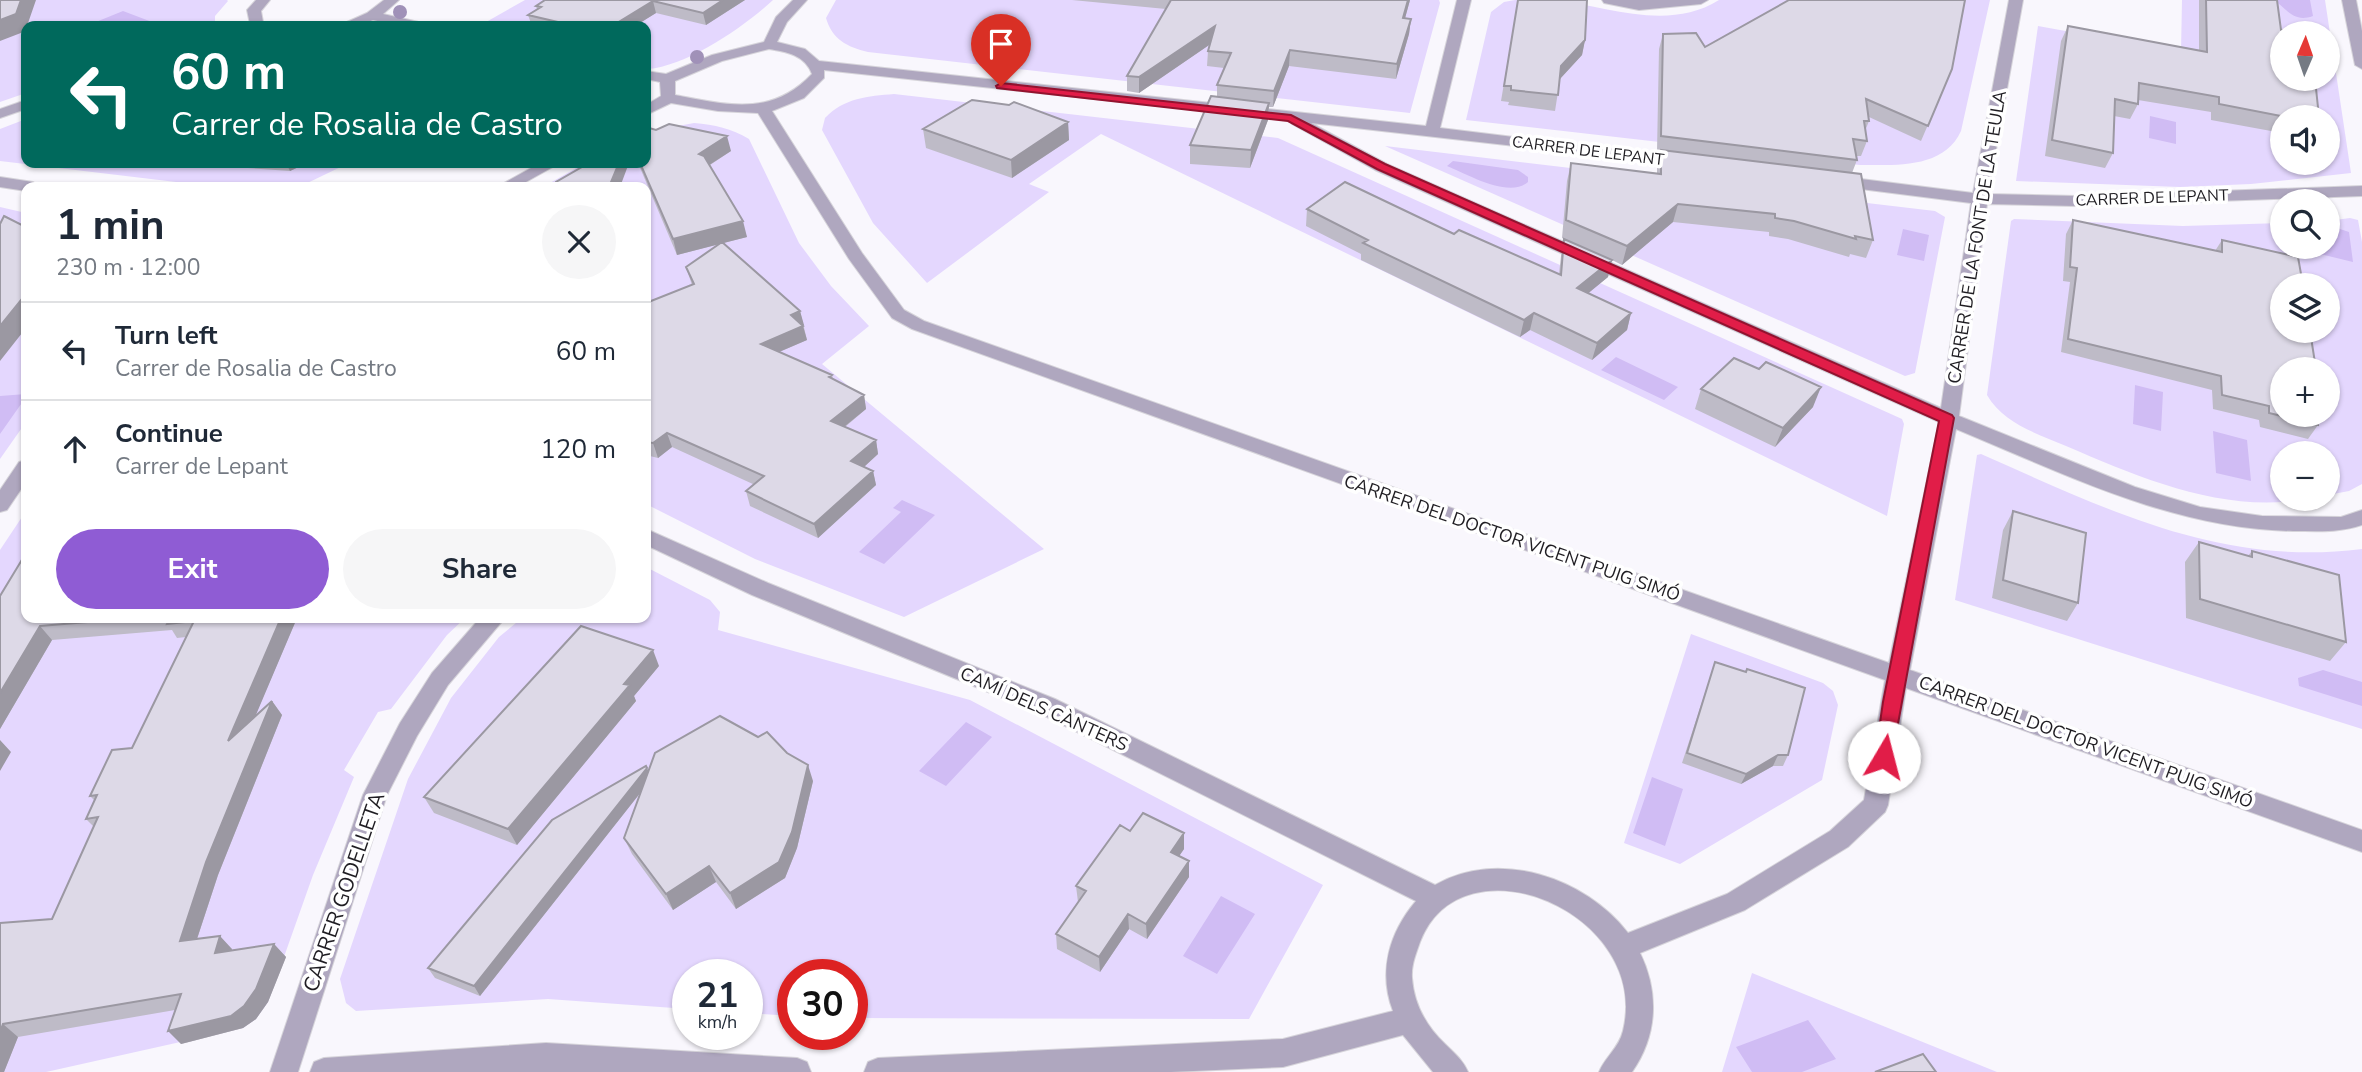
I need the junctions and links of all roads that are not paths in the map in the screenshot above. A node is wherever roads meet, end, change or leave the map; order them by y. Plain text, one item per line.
1 (263, 0) edge
2 (392, 0) edge
3 (800, 0) edge
4 (1464, 0) edge
5 (1609, 0) edge
6 (1702, 0) edge
7 (2016, 0) edge
8 (2349, 0) edge
9 (372, 16) junction
10 (255, 21) edge
11 (358, 21) edge
12 (395, 21) edge
13 (769, 45) junction
14 (816, 65) junction
15 (2362, 65) edge
16 (651, 76) edge
17 (668, 79) junction
18 (669, 98) junction
19 (21, 106) edge
20 (762, 107) junction
21 (651, 108) edge
22 (0, 114) edge
23 (1291, 118) junction
24 (1432, 131) junction
25 (1707, 165) edge
26 (542, 168) edge
27 (1816, 178) edge
28 (0, 182) edge
29 (515, 182) edge
30 (21, 185) edge
31 (2362, 191) edge
32 (1981, 199) junction
33 (1947, 418) junction
34 (21, 474) edge
35 (0, 505) edge
36 (2362, 517) edge
37 (651, 539) edge
38 (488, 623) edge
39 (1898, 674) junction
40 (2362, 841) edge
41 (1435, 898) junction
42 (1623, 947) junction
43 (1410, 1020) junction
44 (388, 1069) edge
45 (284, 1072) edge
46 (324, 1072) edge
47 (797, 1072) edge
48 (878, 1072) edge
49 (1454, 1072) edge
50 (1613, 1072) edge

1 - 10 street
2 - 9 street
3 - 13 street
4 - 24 street
5 - 6 street
7 - 32 street, CARRER DE LA FONT DE LA TEULA
8 - 15 street
9 - 11 street
9 - 12 street
13 - 14 street
13 - 17 street
14 - 20 street
14 - 23 street, CARRER DE LEPANT
16 - 17 street
17 - 18 street
18 - 20 street
18 - 21 street
19 - 22 street
20 - 39 street, CARRER DEL DOCTOR VICENT PUIG SIMÓ
23 - 24 street, CARRER DE LEPANT
23 - 33 street
24 - 25 street, CARRER DE LEPANT
26 - 29 street
27 - 32 street, CARRER DE LEPANT
28 - 30 street
31 - 32 street, CARRER DE LEPANT
32 - 33 street, CARRER DE LA FONT DE LA TEULA
33 - 36 street
33 - 39 street, CARRER DE LA FONT DE LA TEULA
34 - 35 street
37 - 41 street, CAMÍ DELS CÀNTERS
38 - 45 street, CARRER GODELLETA
39 - 40 street, CARRER DEL DOCTOR VICENT PUIG SIMÓ
39 - 42 street, CARRER DE LA FONT DE LA TEULA
41 - 42 street
41 - 43 street
42 - 50 street
43 - 48 street
43 - 49 street
44 - 46 street
44 - 47 street

